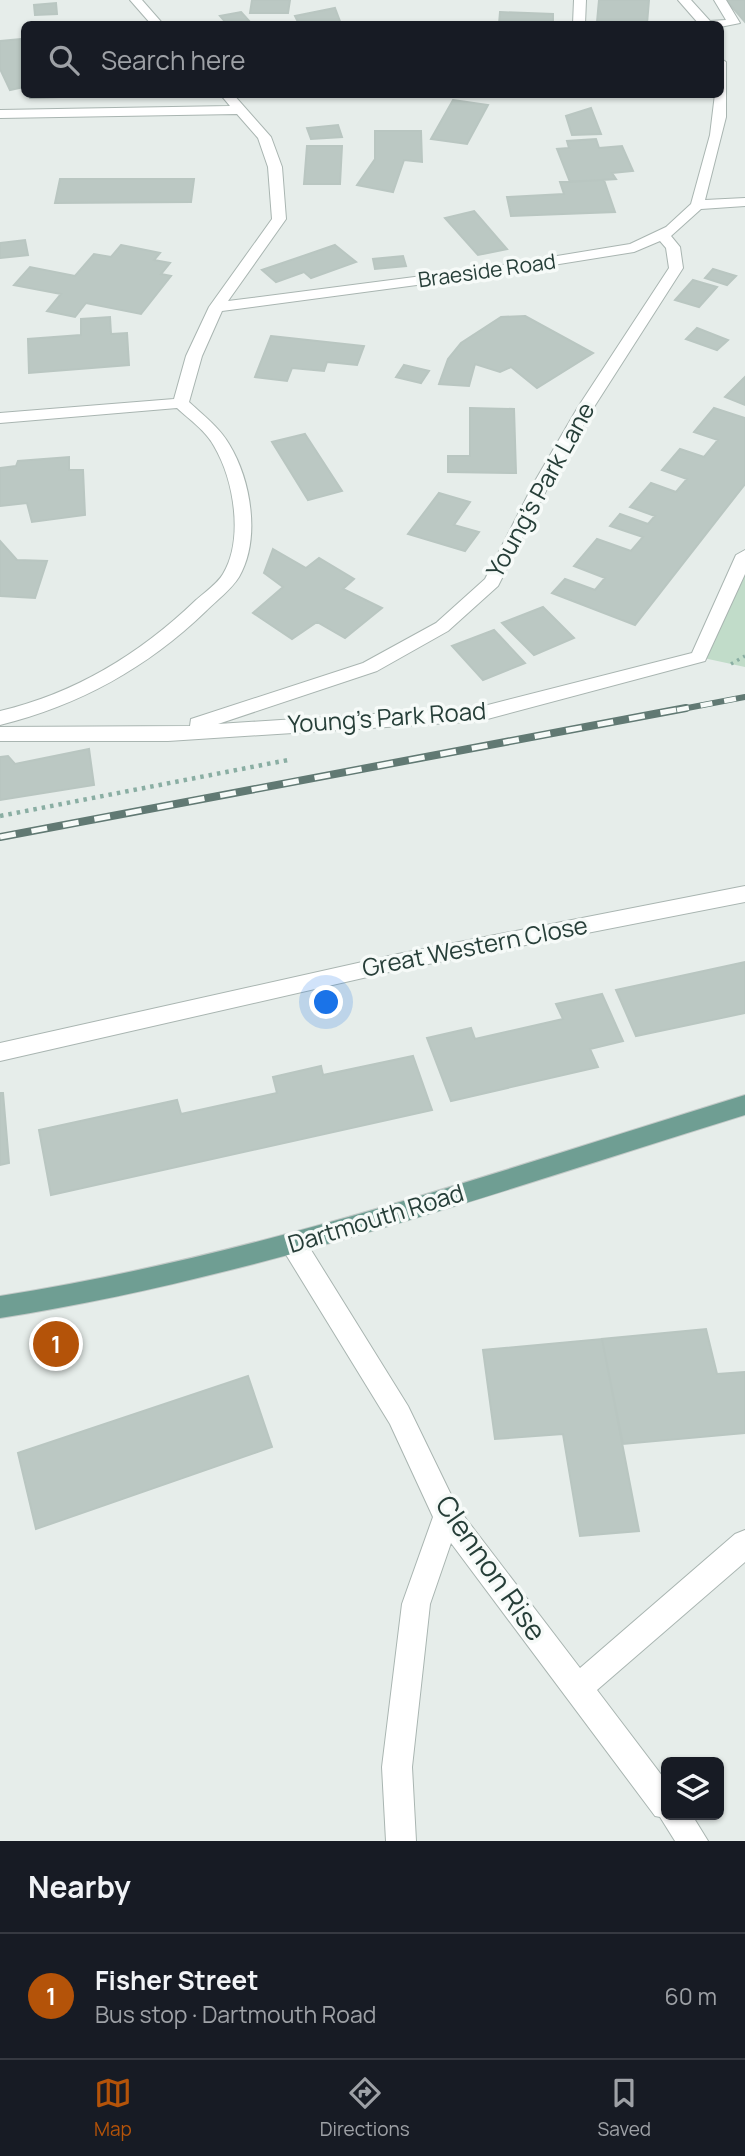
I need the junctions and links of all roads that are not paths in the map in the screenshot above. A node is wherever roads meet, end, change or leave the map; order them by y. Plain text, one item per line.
1 (136, 0) edge
2 (580, 0) edge
3 (684, 0) edge
4 (720, 0) edge
5 (155, 21) edge
6 (579, 21) edge
7 (704, 21) edge
8 (724, 23) edge
9 (230, 98) edge
10 (723, 98) edge
11 (242, 110) junction
12 (0, 114) edge
13 (745, 202) edge
14 (696, 205) junction
15 (662, 234) junction
16 (216, 306) junction
17 (181, 403) junction
18 (0, 418) edge
19 (745, 555) edge
20 (0, 718) edge
21 (0, 734) edge
22 (168, 734) junction
23 (745, 894) edge
24 (0, 1052) edge
25 (745, 1105) edge
26 (294, 1245) junction
27 (0, 1307) edge
28 (447, 1516) junction
29 (745, 1544) edge
30 (578, 1688) junction
31 (661, 1798) edge
32 (678, 1820) edge
33 (401, 1841) edge
34 (693, 1841) edge

1 - 5 street
2 - 6 street
3 - 7 street
4 - 8 street
9 - 11 street
10 - 14 street
11 - 12 street
11 - 16 street
13 - 14 street
14 - 15 street, Braeside Road
15 - 16 street, Braeside Road
15 - 22 street, Young's Park Lane
16 - 17 street
17 - 18 street
17 - 20 street
19 - 22 street, Young's Park Road
21 - 22 street, Young's Park Road
23 - 24 street, Great Western Close
25 - 26 main road, Dartmouth Road
26 - 27 main road, Dartmouth Road
26 - 28 street, Clennon Rise
28 - 30 street, Clennon Rise
28 - 33 street
29 - 30 street
30 - 31 street, Clennon Rise
32 - 34 street

